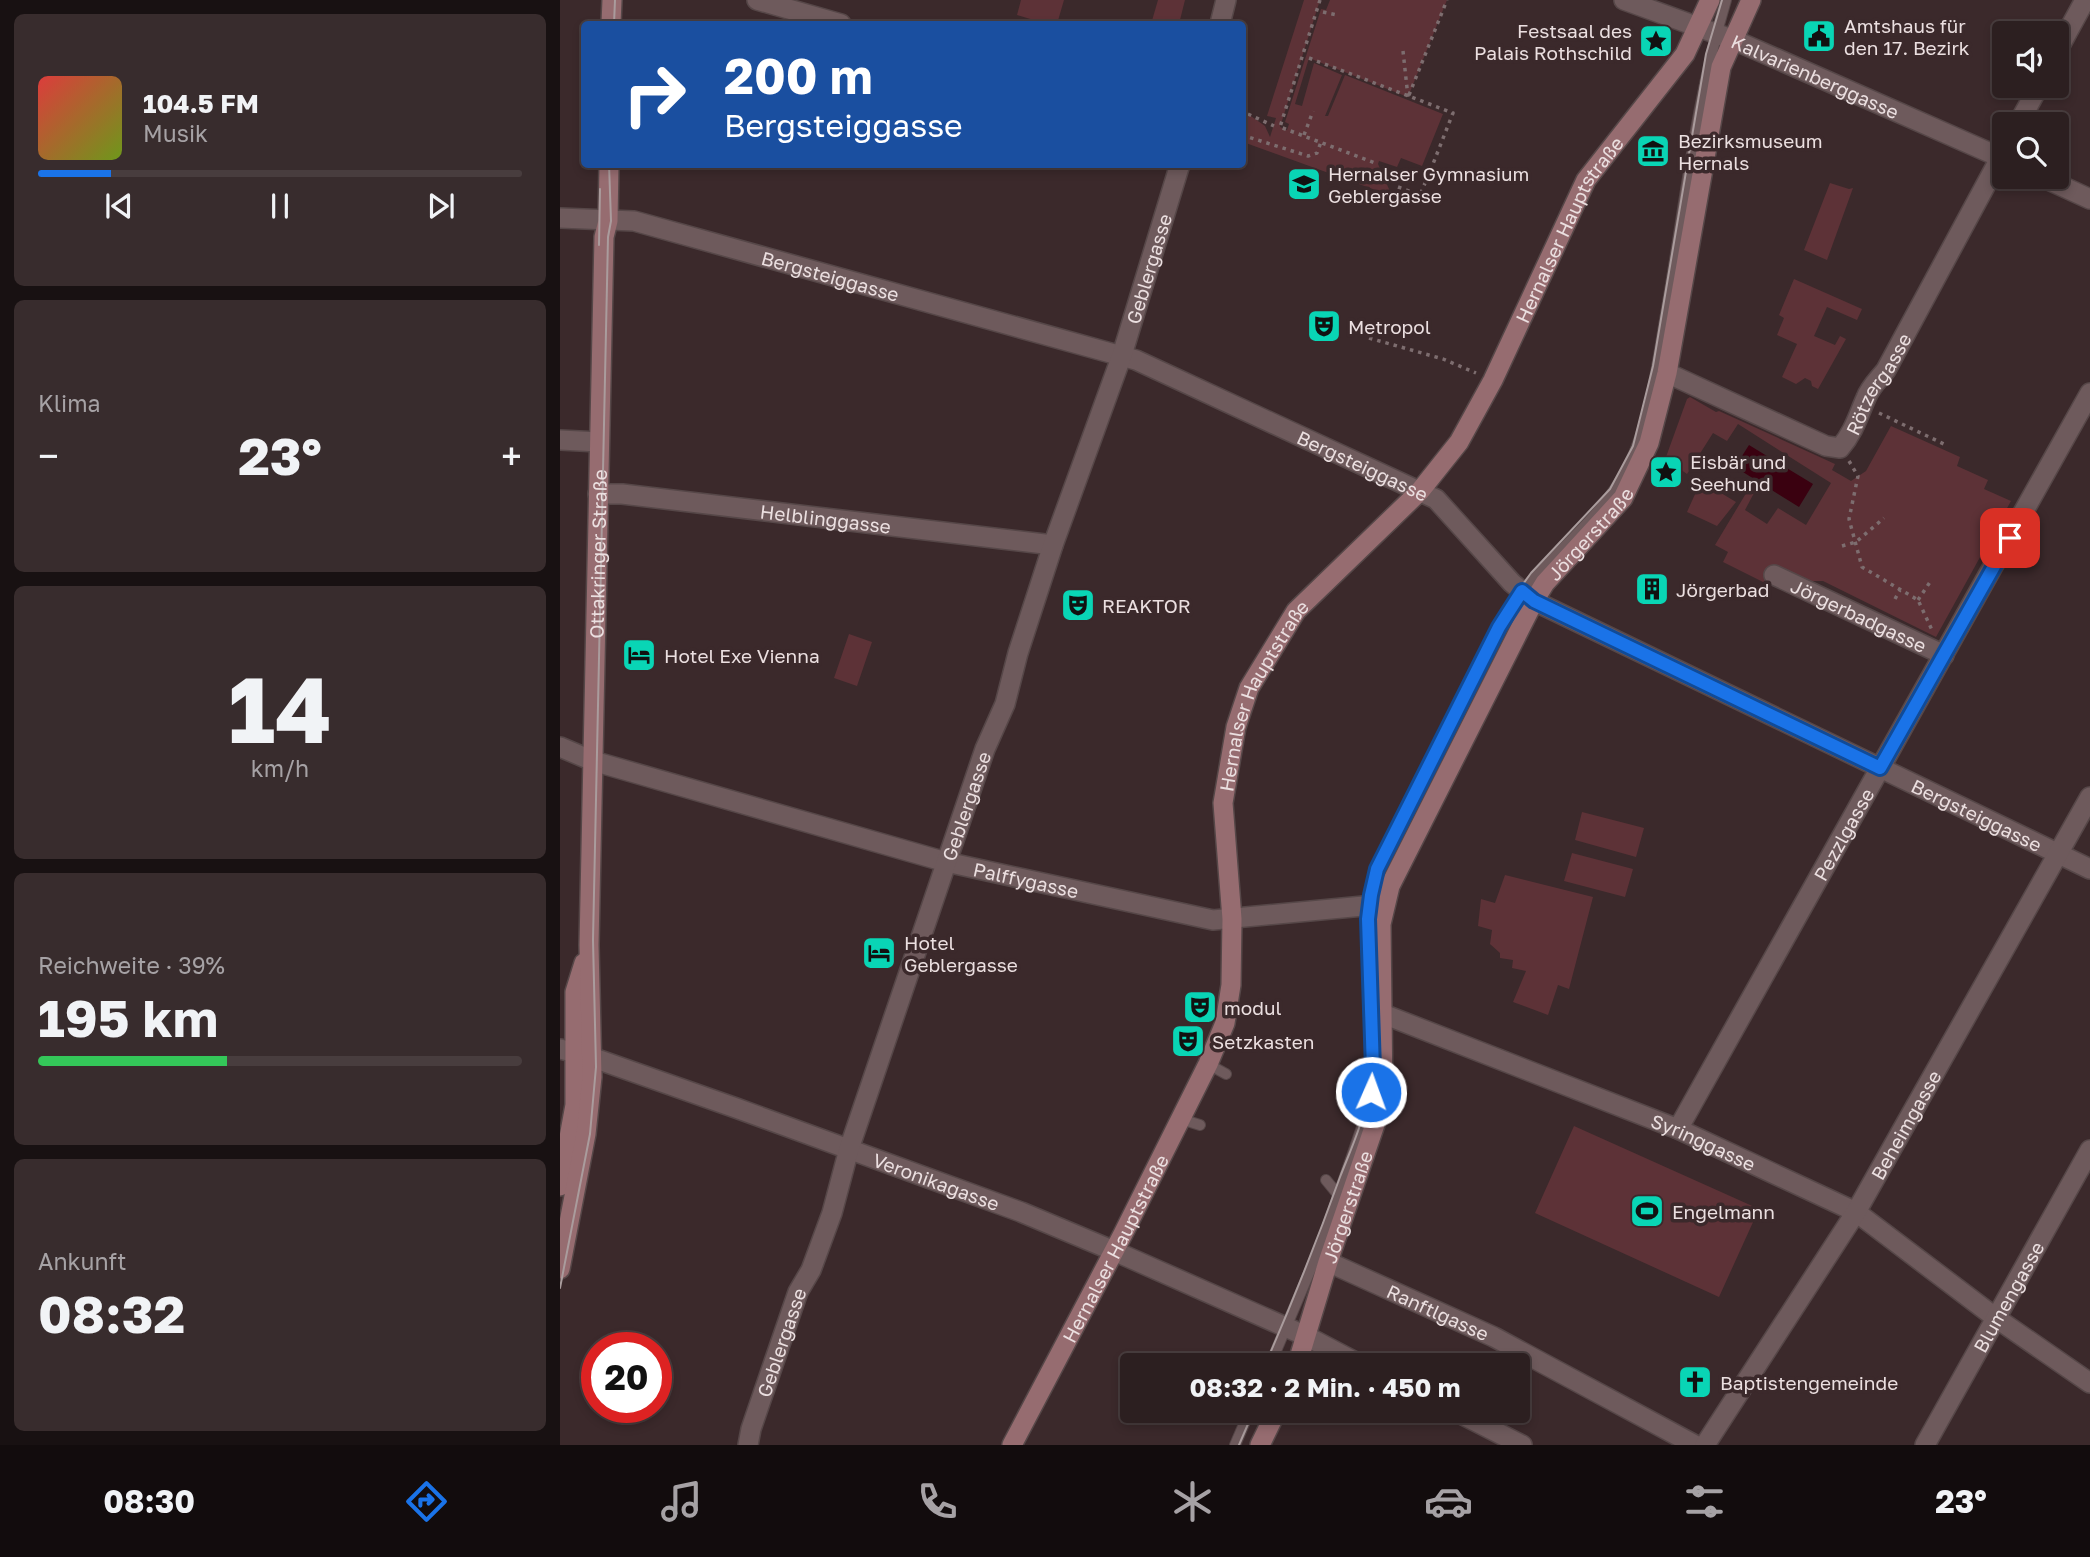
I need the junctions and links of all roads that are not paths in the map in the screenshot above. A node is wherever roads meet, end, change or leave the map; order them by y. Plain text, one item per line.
1 (612, 0) edge
2 (757, 0) edge
3 (1226, 0) edge
4 (1624, 0) edge
5 (1710, 0) edge
6 (1726, 0) edge
7 (1751, 0) edge
8 (2085, 0) edge
9 (611, 21) edge
10 (830, 21) edge
11 (1221, 21) edge
12 (2069, 29) edge
13 (1717, 33) junction
14 (1992, 150) edge
15 (609, 168) edge
16 (1179, 168) edge
17 (1992, 175) edge
18 (2068, 189) edge
19 (2090, 199) edge
20 (560, 218) edge
21 (608, 221) junction
22 (1122, 355) junction
23 (1667, 373) junction
24 (2090, 393) edge
25 (560, 440) edge
26 (599, 442) junction
27 (1420, 491) junction
28 (598, 494) junction
29 (1053, 545) junction
30 (1774, 575) dead end
31 (1528, 596) junction
32 (1944, 655) junction
33 (560, 747) edge
34 (593, 761) junction
35 (1880, 768) junction
36 (2090, 797) edge
37 (2058, 854) junction
38 (946, 862) junction
39 (2090, 869) edge
40 (1377, 904) junction
41 (1232, 919) junction
42 (1383, 1014) junction
43 (576, 1053) edge
44 (1181, 1119) junction
45 (1200, 1125) dead end
46 (1678, 1129) junction
47 (849, 1149) junction
48 (2090, 1150) edge
49 (1326, 1180) dead end
50 (560, 1186) edge
51 (1343, 1200) junction
52 (1856, 1212) junction
53 (1114, 1251) junction
54 (1328, 1262) junction
55 (560, 1269) edge
56 (1996, 1318) junction
57 (1286, 1328) junction
58 (1306, 1336) junction
59 (1275, 1353) edge
60 (1301, 1353) edge
61 (1339, 1353) edge
62 (2090, 1383) edge
63 (1244, 1423) edge
64 (1271, 1423) edge
65 (1478, 1423) edge
66 (748, 1445) edge
67 (1012, 1445) edge
68 (1235, 1445) edge
69 (1260, 1445) edge
70 (1522, 1445) edge
71 (1695, 1445) edge
72 (1705, 1445) edge
73 (1926, 1445) edge

1 - 9 main road
2 - 10 street
3 - 11 street
4 - 13 street, Kalvarienberggasse
5 - 13 main road
6 - 13 lane
7 - 13 main road
8 - 12 street
13 - 14 street, Kalvarienberggasse
13 - 23 main road, Jörgerstraße
13 - 27 main road, Hernalser Hauptstraße
13 - 31 lane
15 - 21 main road, Ottakringer Straße
16 - 22 street, Geblergasse
17 - 23 street, Rötzergasse
18 - 19 street
20 - 21 street, Bergsteiggasse
21 - 22 street, Bergsteiggasse
21 - 26 main road, Ottakringer Straße
22 - 27 street, Bergsteiggasse
22 - 29 street, Geblergasse
23 - 31 main road, Jörgerstraße
24 - 32 street, Pezzlgasse
25 - 26 street
26 - 28 main road, Ottakringer Straße
27 - 31 street, Bergsteiggasse
27 - 41 main road, Hernalser Hauptstraße
28 - 29 street, Helblinggasse
28 - 34 main road, Ottakringer Straße
29 - 38 street, Geblergasse
30 - 32 street, Jörgerbadgasse
31 - 35 street, Bergsteiggasse
31 - 40 main road, Jörgerstraße
32 - 35 street, Pezzlgasse
33 - 34 street, Palffygasse
34 - 38 street, Palffygasse
34 - 43 main road, Ottakringer Straße
35 - 37 street, Bergsteiggasse
35 - 46 street, Pezzlgasse
36 - 37 street, Beheimgasse
37 - 39 street, Bergsteiggasse
37 - 52 street, Beheimgasse
38 - 41 street, Palffygasse
38 - 47 street, Geblergasse
40 - 41 street, Palffygasse
40 - 42 main road, Jörgerstraße
40 - 51 lane
41 - 44 main road, Hernalser Hauptstraße
42 - 46 street, Syringgasse
42 - 51 main road, Jörgerstraße
43 - 47 street, Veronikagasse
43 - 50 main road, Ottakringer Straße
43 - 55 main road, Ottakringer Straße
44 - 45 lane
44 - 53 main road, Hernalser Hauptstraße
46 - 52 street, Syringgasse
47 - 53 street, Veronikagasse
47 - 66 street, Geblergasse
48 - 56 street, Blumengasse
49 - 51 lane
51 - 54 main road, Jörgerstraße
51 - 57 lane
52 - 56 street, Syringgasse
52 - 72 street, Beheimgasse
53 - 57 street, Veronikagasse
53 - 67 main road, Hernalser Hauptstraße
54 - 58 main road, Jörgerstraße
54 - 71 street, Ranftlgasse
56 - 62 street, Syringgasse
56 - 73 street, Blumengasse
57 - 58 street, Veronikagasse
57 - 59 lane
58 - 60 main road, Jörgerstraße
58 - 61 street, Veronikagasse
63 - 68 lane
64 - 69 main road
65 - 70 street

